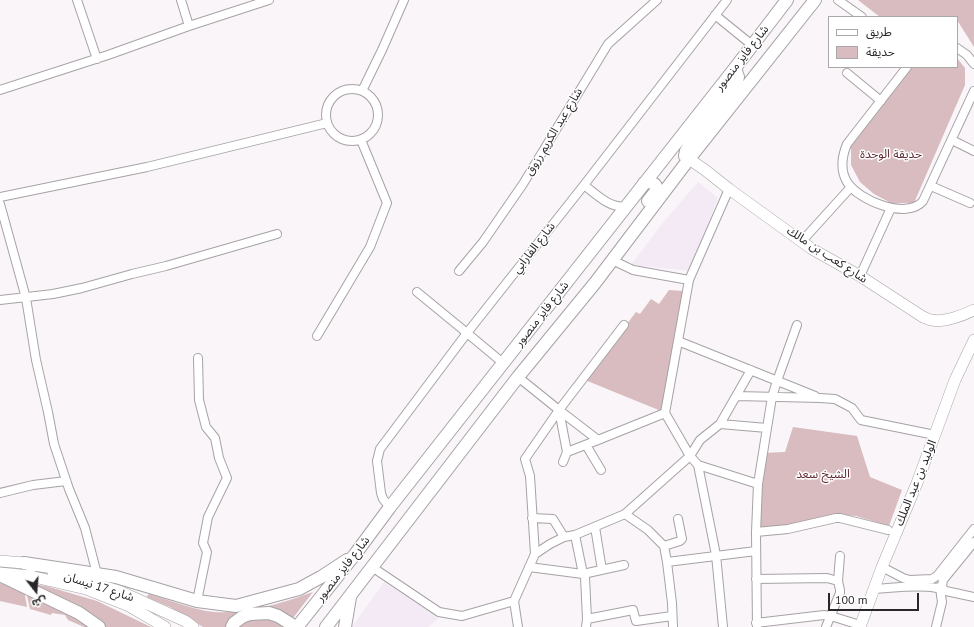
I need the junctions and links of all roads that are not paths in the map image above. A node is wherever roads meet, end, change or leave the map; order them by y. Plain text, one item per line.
1 (77, 0) edge
2 (181, 0) edge
3 (269, 0) edge
4 (404, 0) edge
5 (656, 0) edge
6 (727, 0) edge
7 (787, 0) edge
8 (815, 0) edge
9 (838, 0) edge
10 (715, 15) junction
11 (861, 16) edge
12 (189, 26) junction
13 (752, 45) junction
14 (958, 49) edge
15 (97, 59) junction
16 (974, 64) edge
17 (735, 68) junction
18 (906, 68) edge
19 (847, 73) dead end
20 (0, 90) edge
21 (362, 91) junction
22 (974, 91) edge
23 (881, 101) junction
24 (327, 123) junction
25 (362, 140) junction
26 (952, 140) junction
27 (974, 151) edge
28 (689, 159) junction
29 (644, 183) junction
30 (584, 185) junction
31 (931, 186) junction
32 (851, 187) junction
33 (729, 189) junction
34 (0, 197) edge
35 (970, 203) dead end
36 (0, 204) edge
37 (626, 206) junction
38 (891, 208) junction
39 (277, 234) dead end
40 (802, 241) junction
41 (612, 260) junction
42 (459, 271) dead end
43 (860, 276) junction
44 (689, 280) junction
45 (595, 283) junction
46 (417, 292) dead end
47 (26, 298) junction
48 (0, 300) edge
49 (974, 310) edge
50 (624, 325) dead end
51 (797, 326) dead end
52 (467, 332) junction
53 (317, 336) dead end
54 (974, 340) edge
55 (678, 341) junction
56 (198, 358) dead end
57 (503, 363) junction
58 (751, 370) junction
59 (518, 377) junction
60 (777, 381) junction
61 (737, 396) junction
62 (772, 397) junction
63 (820, 398) junction
64 (559, 410) junction
65 (665, 413) junction
66 (720, 424) junction
67 (767, 428) junction
68 (935, 435) junction
69 (598, 440) junction
70 (586, 444) junction
71 (568, 452) junction
72 (690, 456) junction
73 (563, 462) dead end
74 (698, 465) junction
75 (601, 470) dead end
76 (66, 481) junction
77 (758, 484) junction
78 (0, 494) edge
79 (390, 507) junction
80 (625, 514) junction
81 (532, 518) junction
82 (678, 519) dead end
83 (595, 527) junction
84 (974, 529) edge
85 (888, 530) dead end
86 (756, 532) junction
87 (575, 535) junction
88 (564, 537) junction
89 (974, 542) edge
90 (664, 546) junction
91 (756, 550) junction
92 (356, 553) junction
93 (535, 554) junction
94 (716, 555) junction
95 (840, 556) dead end
96 (0, 561) edge
97 (667, 562) junction
98 (24, 563) junction
99 (624, 565) dead end
100 (372, 567) junction
101 (529, 567) junction
102 (882, 567) junction
103 (602, 570) junction
104 (0, 574) edge
105 (97, 574) junction
106 (583, 574) junction
107 (756, 579) junction
108 (838, 581) junction
109 (910, 583) junction
110 (938, 583) junction
111 (874, 589) junction
112 (350, 596) junction
113 (974, 598) edge
114 (197, 601) junction
115 (514, 601) junction
116 (672, 616) junction
117 (831, 616) junction
118 (587, 623) edge
119 (642, 624) edge
120 (756, 625) edge
121 (860, 626) edge
122 (99, 627) edge
123 (165, 627) edge
124 (193, 627) edge
125 (232, 627) edge
126 (292, 627) edge
127 (297, 627) edge
128 (326, 627) edge
129 (345, 627) edge
130 (518, 627) edge
131 (673, 627) edge
132 (723, 627) edge
133 (826, 627) edge
134 (936, 627) edge

1 - 15 street
2 - 12 street
3 - 12 street
4 - 21 street
5 - 42 street, شارع عبد الكريم رزوق
6 - 10 street, شارع الفارابي
7 - 13 highway, شارع فايز منصور
8 - 28 highway, شارع فايز منصور
9 - 11 street
10 - 13 street
10 - 30 street, شارع الفارابي
12 - 15 street
13 - 17 highway, شارع فايز منصور
14 - 16 street
15 - 20 street
17 - 28 highway
17 - 29 highway, شارع فايز منصور
18 - 23 street
19 - 23 street
21 - 24 street
21 - 25 street
22 - 26 street
23 - 32 street
24 - 25 street
24 - 34 street
25 - 53 street
26 - 27 street
26 - 31 street
28 - 33 main road, شارع كعب بن مالك
28 - 41 highway, شارع فايز منصور
29 - 37 highway, شارع فايز منصور
29 - 45 highway
30 - 37 street
30 - 52 street, شارع الفارابي
31 - 35 street
31 - 38 street
32 - 38 street
32 - 40 street
33 - 40 main road, شارع كعب بن مالك
33 - 44 street
36 - 47 street
37 - 57 highway, شارع فايز منصور
38 - 43 street
39 - 47 street
40 - 43 main road, شارع كعب بن مالك
41 - 44 street
41 - 45 highway, شارع فايز منصور
43 - 49 main road, شارع كعب بن مالك
44 - 55 street
45 - 59 highway, شارع فايز منصور
46 - 52 street
47 - 48 street
47 - 76 street
50 - 64 street
51 - 60 street
52 - 57 street
52 - 79 street, شارع الفارابي
54 - 68 main road, الوليد بن عبد الملك
55 - 58 street
55 - 65 street
56 - 114 street
57 - 79 highway, شارع فايز منصور
58 - 60 street
58 - 61 street
59 - 64 street
59 - 100 highway, شارع فايز منصور
60 - 62 street
60 - 63 street
61 - 62 street
61 - 66 street
62 - 63 street
62 - 67 street
63 - 68 street
64 - 69 street
64 - 71 street
64 - 81 street
65 - 69 street
65 - 72 street
66 - 67 street
66 - 72 street
67 - 77 street
68 - 102 main road, الوليد بن عبد الملك
69 - 70 street
70 - 71 street
70 - 75 street
71 - 73 street
72 - 74 street
72 - 80 street
74 - 77 street
74 - 94 street
76 - 78 street
76 - 105 street
77 - 86 street
79 - 92 highway, شارع فايز منصور
80 - 83 street
80 - 90 street
81 - 88 street
81 - 93 street
82 - 90 street
83 - 87 street
83 - 103 street
84 - 110 street
85 - 86 street
86 - 91 street
87 - 88 street
87 - 106 street
88 - 93 street
89 - 110 street
90 - 97 street
91 - 94 street
91 - 107 street
92 - 114 highway
92 - 127 highway, شارع فايز منصور
93 - 101 street
94 - 97 street
94 - 132 street
95 - 108 street
96 - 98 main road, شارع 17 نيسان
97 - 116 street
98 - 105 highway
98 - 124 main road, شارع 17 نيسان
99 - 103 street
100 - 112 highway, شارع فايز منصور
100 - 115 street
101 - 106 street
101 - 115 street
102 - 109 street
102 - 111 main road, الوليد بن عبد الملك
103 - 106 street
104 - 122 highway
104 - 123 main road, شارع 17 نيسان
105 - 114 highway
106 - 118 street
107 - 108 street
107 - 120 street
108 - 117 street
109 - 110 street
109 - 111 street
110 - 113 street
110 - 134 street
111 - 121 main road, الوليد بن عبد الملك
112 - 128 highway, شارع فايز منصور
112 - 129 highway
115 - 130 street
116 - 119 street
116 - 131 street
117 - 120 street
117 - 121 street
117 - 133 street
118 - 119 street
125 - 126 highway

